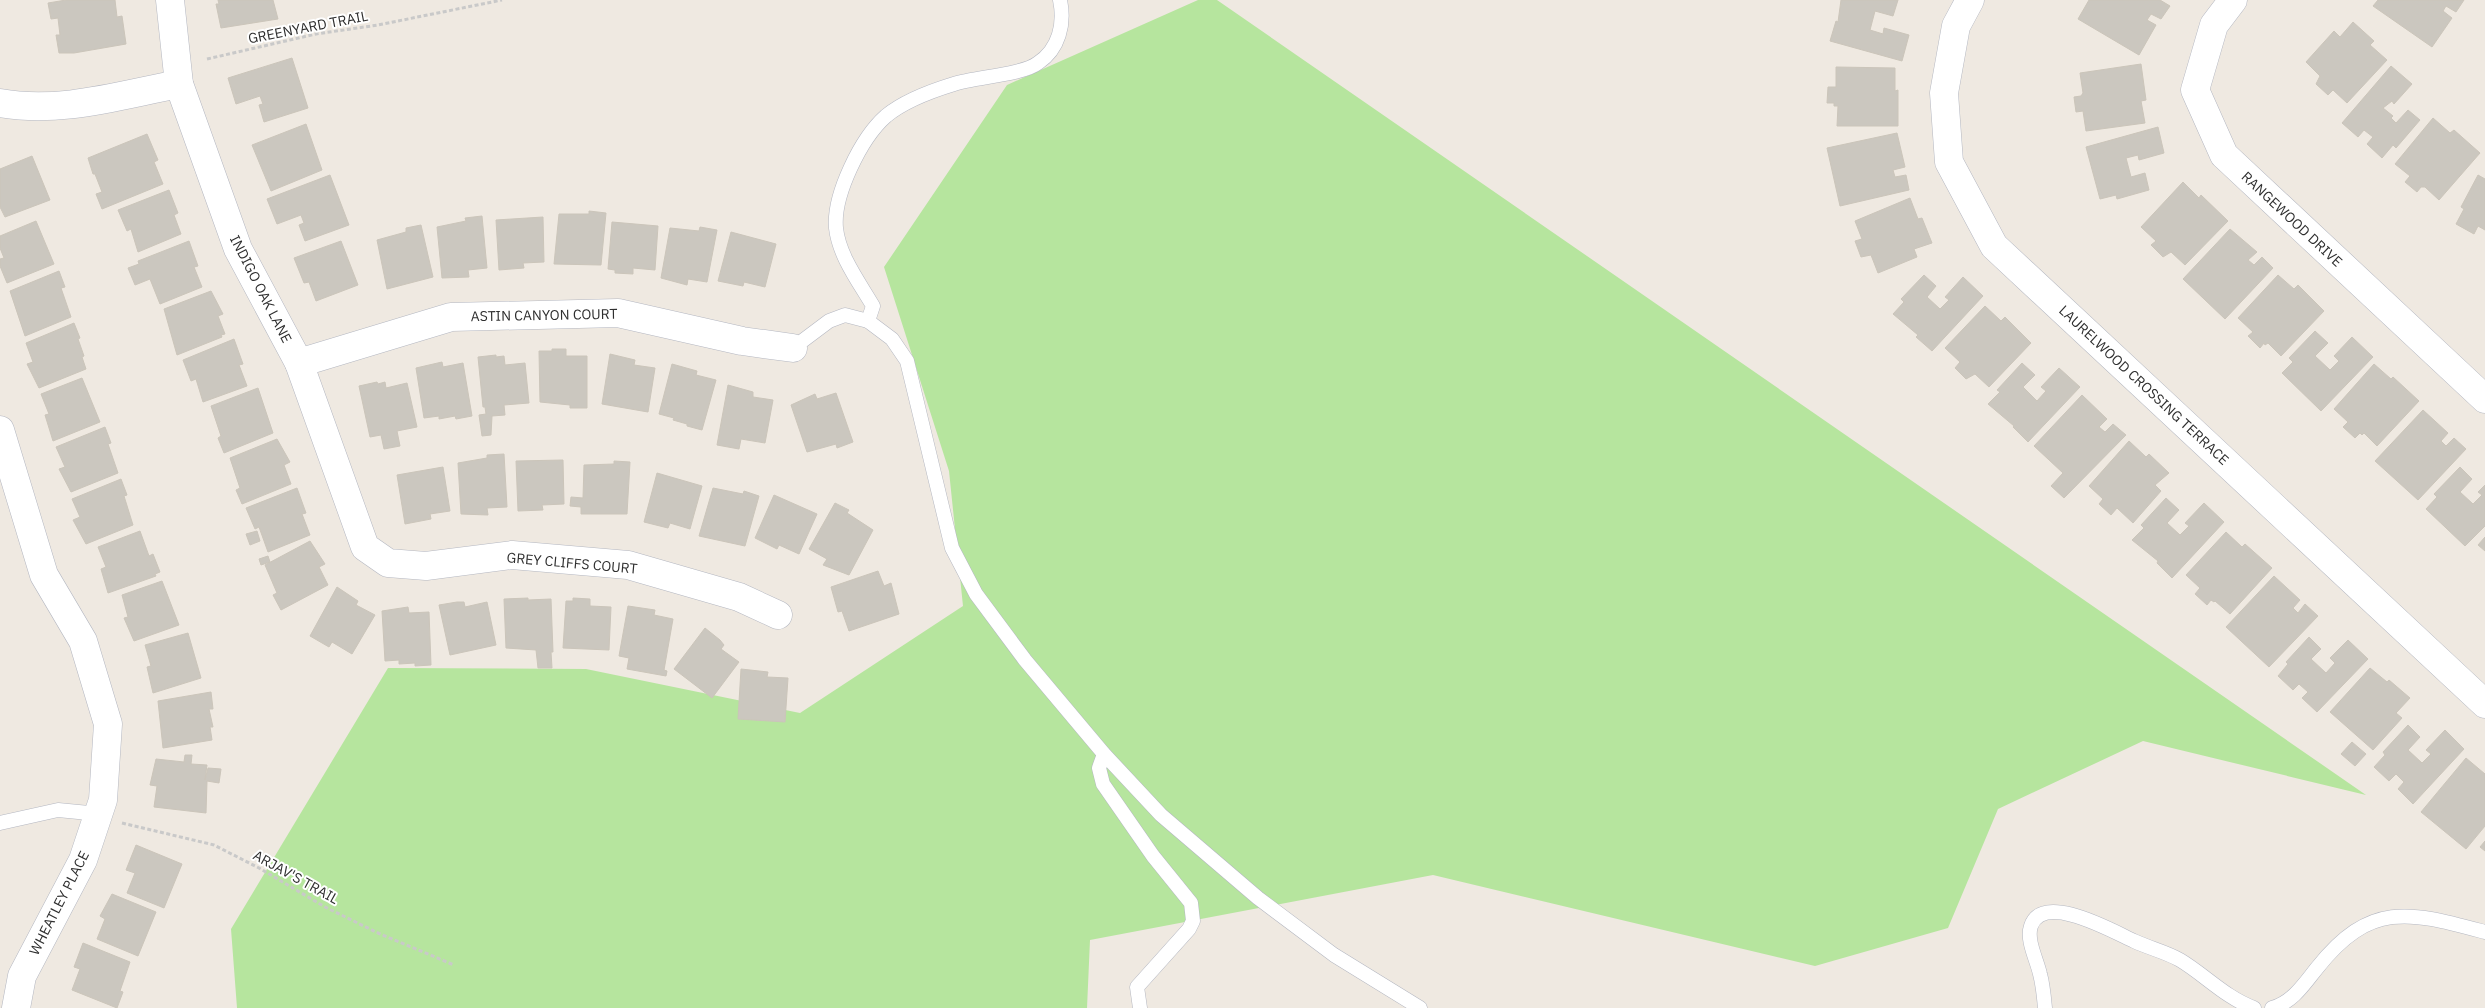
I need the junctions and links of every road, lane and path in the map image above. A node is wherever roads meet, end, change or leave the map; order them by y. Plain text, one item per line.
1 (170, 0) edge
2 (502, 0) edge
3 (1060, 0) edge
4 (1970, 0) edge
5 (2233, 0) edge
6 (207, 59) dead end
7 (179, 84) junction
8 (0, 103) edge
9 (868, 321) junction
10 (793, 348) joint
11 (299, 363) junction
12 (2485, 399) edge
13 (0, 430) edge
14 (388, 563) joint
15 (778, 616) dead end
16 (2485, 704) edge
17 (1104, 754) junction
18 (110, 818) junction
19 (0, 823) edge
20 (2485, 932) edge
21 (454, 965) dead end
22 (16, 1008) edge
23 (1140, 1008) edge
24 (1420, 1008) edge
25 (2045, 1008) edge
26 (2254, 1008) edge
27 (2272, 1008) edge

1 - 7 street, INDIGO OAK LANE
2 - 6 path, GREENYARD TRAIL
3 - 9 lane
4 - 16 street, LAURELWOOD CROSSING TERRACE
5 - 12 street, RANGEWOOD DRIVE
7 - 8 street
7 - 11 street, INDIGO OAK LANE
9 - 10 lane
9 - 17 lane
10 - 11 street, ASTIN CANYON COURT
11 - 14 street, INDIGO OAK LANE
13 - 18 street, WHEATLEY PLACE
14 - 15 street, GREY CLIFFS COURT
17 - 23 lane
17 - 24 lane
18 - 19 lane
18 - 21 path, ARJAV'S TRAIL
18 - 22 street, WHEATLEY PLACE
20 - 27 lane
25 - 26 lane

